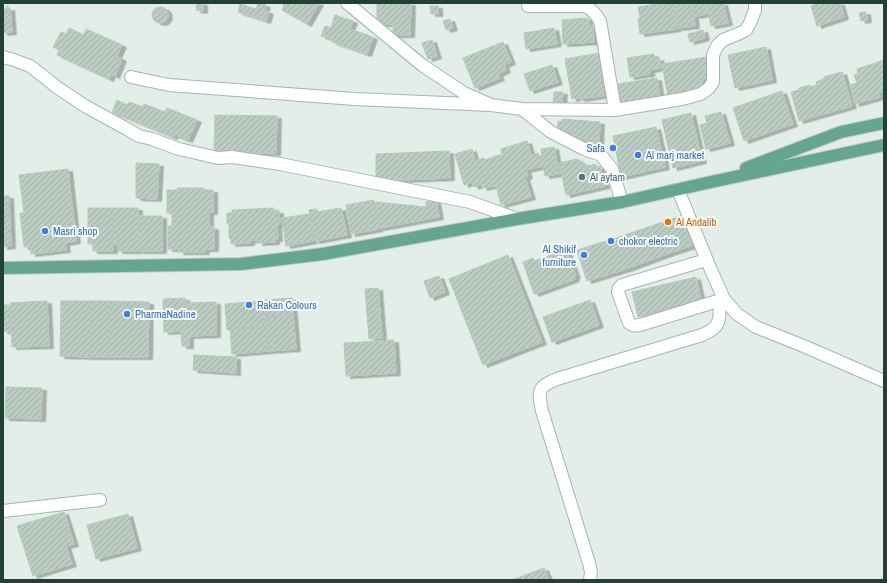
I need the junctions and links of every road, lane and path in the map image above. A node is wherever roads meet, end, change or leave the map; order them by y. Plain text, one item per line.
1 (347, 3) edge
2 (755, 3) edge
3 (528, 6) dead end
4 (3, 57) edge
5 (131, 77) dead end
6 (491, 105) junction
7 (522, 109) junction
8 (615, 110) junction
9 (884, 123) edge
10 (884, 146) edge
11 (711, 182) junction
12 (678, 190) junction
13 (622, 202) junction
14 (517, 218) junction
15 (706, 260) junction
16 (3, 268) edge
17 (722, 300) junction
18 (884, 381) edge
19 (100, 500) dead end
20 (3, 511) edge
21 (590, 580) edge

1 - 6 street
2 - 8 street
3 - 8 street
4 - 14 street
5 - 6 street
6 - 7 street
7 - 8 street
7 - 13 street
9 - 11 main road
10 - 11 main road
11 - 12 main road
12 - 13 main road
12 - 15 street
13 - 14 main road
14 - 16 main road
15 - 17 street
15 - 17 street
17 - 18 street
17 - 21 street
19 - 20 street

